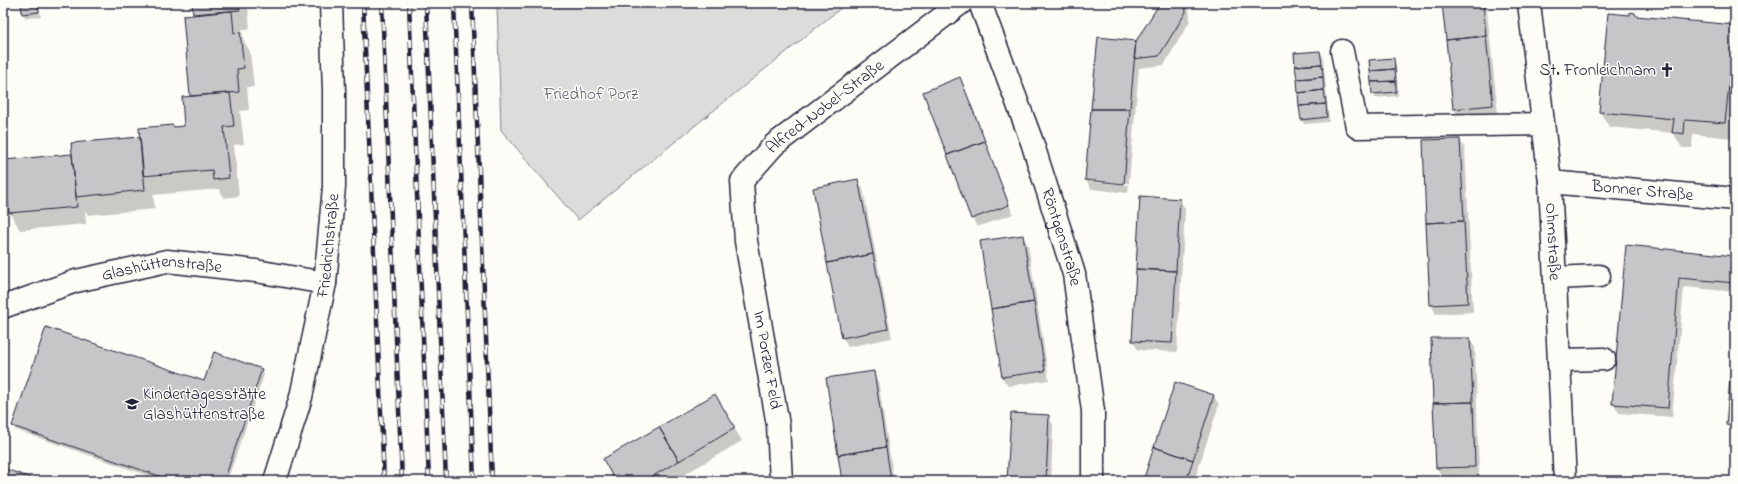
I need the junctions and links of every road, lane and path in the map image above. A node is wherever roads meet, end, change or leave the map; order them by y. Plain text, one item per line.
1 (330, 3) edge
2 (961, 3) edge
3 (980, 3) edge
4 (1532, 4) edge
5 (1342, 51) dead end
6 (1543, 124) junction
7 (1550, 182) junction
8 (1735, 199) edge
9 (746, 240) joint
10 (1599, 276) dead end
11 (1555, 278) junction
12 (325, 283) junction
13 (3, 307) edge
14 (1604, 359) dead end
15 (1560, 360) junction
16 (275, 481) edge
17 (781, 481) edge
18 (1093, 481) edge
19 (1565, 481) edge

1 - 12 street, Friedrichstraße
2 - 9 street, Alfred-Nobel-Straße
3 - 18 street, Röntgenstraße
4 - 6 street, Ohmstraße
5 - 6 street
6 - 7 street, Ohmstraße
7 - 8 street, Bonner Straße
7 - 11 street, Ohmstraße
9 - 17 street, Im Porzer Feld
10 - 11 street
11 - 15 street, Ohmstraße
12 - 13 street, Glashüttenstraße
12 - 16 street, Friedrichstraße
14 - 15 street
15 - 19 street, Ohmstraße

